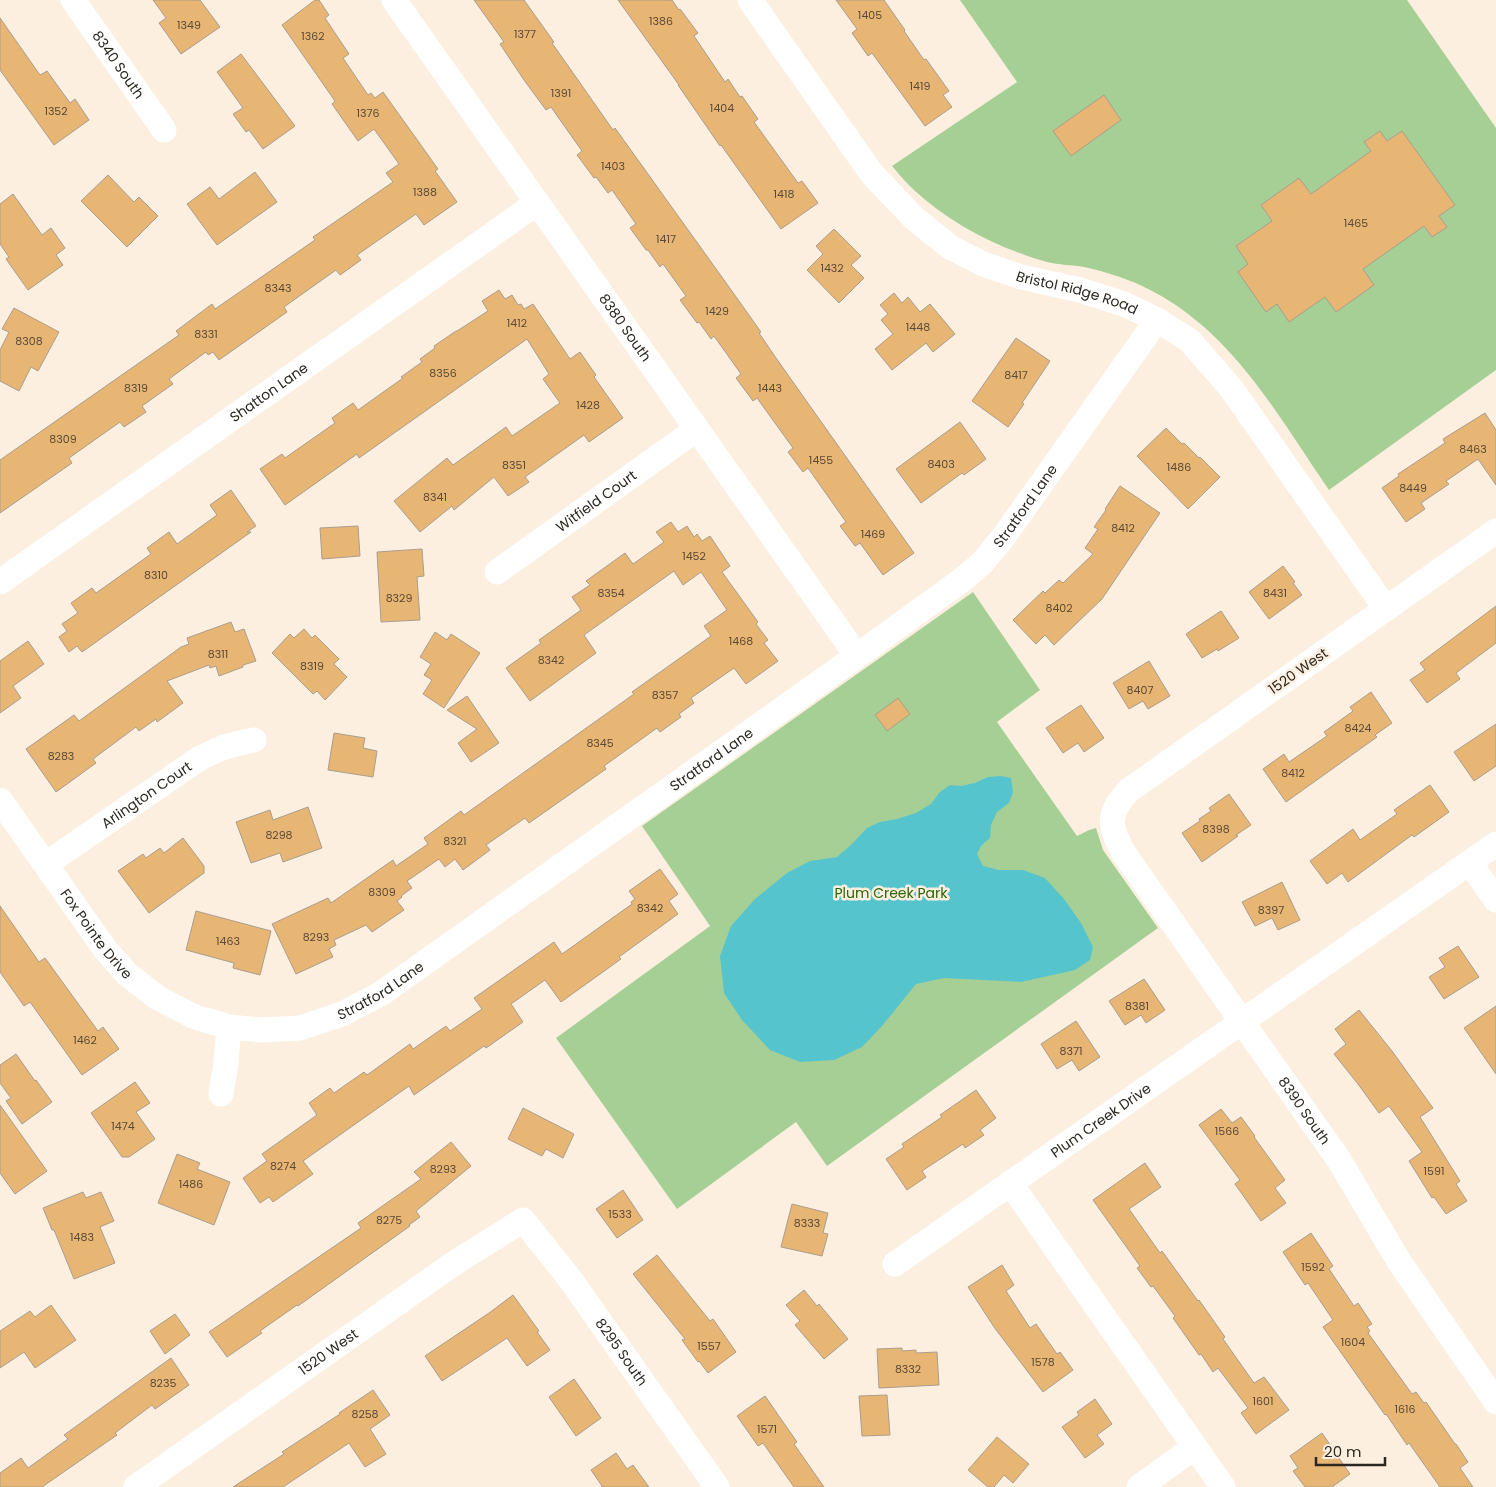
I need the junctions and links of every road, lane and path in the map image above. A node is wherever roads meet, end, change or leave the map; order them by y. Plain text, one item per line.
1 (73, 0) edge
2 (394, 0) edge
3 (750, 0) edge
4 (164, 130) dead end
5 (538, 203) junction
6 (1157, 320) junction
7 (697, 429) junction
8 (1496, 531) edge
9 (497, 572) dead end
10 (0, 582) edge
11 (1386, 609) junction
12 (857, 656) junction
13 (254, 740) dead end
14 (0, 800) edge
15 (1112, 821) joint
16 (1496, 844) edge
17 (1470, 863) junction
18 (46, 864) junction
19 (1496, 900) edge
20 (1243, 1022) junction
21 (229, 1027) junction
22 (221, 1094) dead end
23 (1010, 1183) junction
24 (523, 1220) joint
25 (895, 1264) dead end
26 (1496, 1402) edge
27 (1195, 1447) junction
28 (136, 1487) edge
29 (717, 1487) edge
30 (1139, 1487) edge
31 (1223, 1487) edge

1 - 4 street, 8340 South
2 - 5 street, 8380 South
3 - 6 street, Bristol Ridge Road
5 - 7 street, 8380 South
5 - 10 street, Shatton Lane
6 - 11 street, Bristol Ridge Road
6 - 12 street, Stratford Lane
7 - 9 street, Witfield Court
7 - 12 street, 8380 South
8 - 11 street, 1520 West
11 - 15 street, 1520 West
12 - 21 street, Stratford Lane
13 - 18 street, Arlington Court
14 - 18 street, Fox Pointe Drive
15 - 20 street, 8390 South
16 - 17 street, Plum Creek Drive
17 - 19 street
17 - 20 street, Plum Creek Drive
18 - 21 street, Fox Pointe Drive
20 - 23 street, Plum Creek Drive
20 - 26 street, 8390 South
21 - 22 street
23 - 25 street, Plum Creek Drive
23 - 27 street
24 - 28 street, 1520 West
24 - 29 street, 8295 South
27 - 30 street
27 - 31 street

